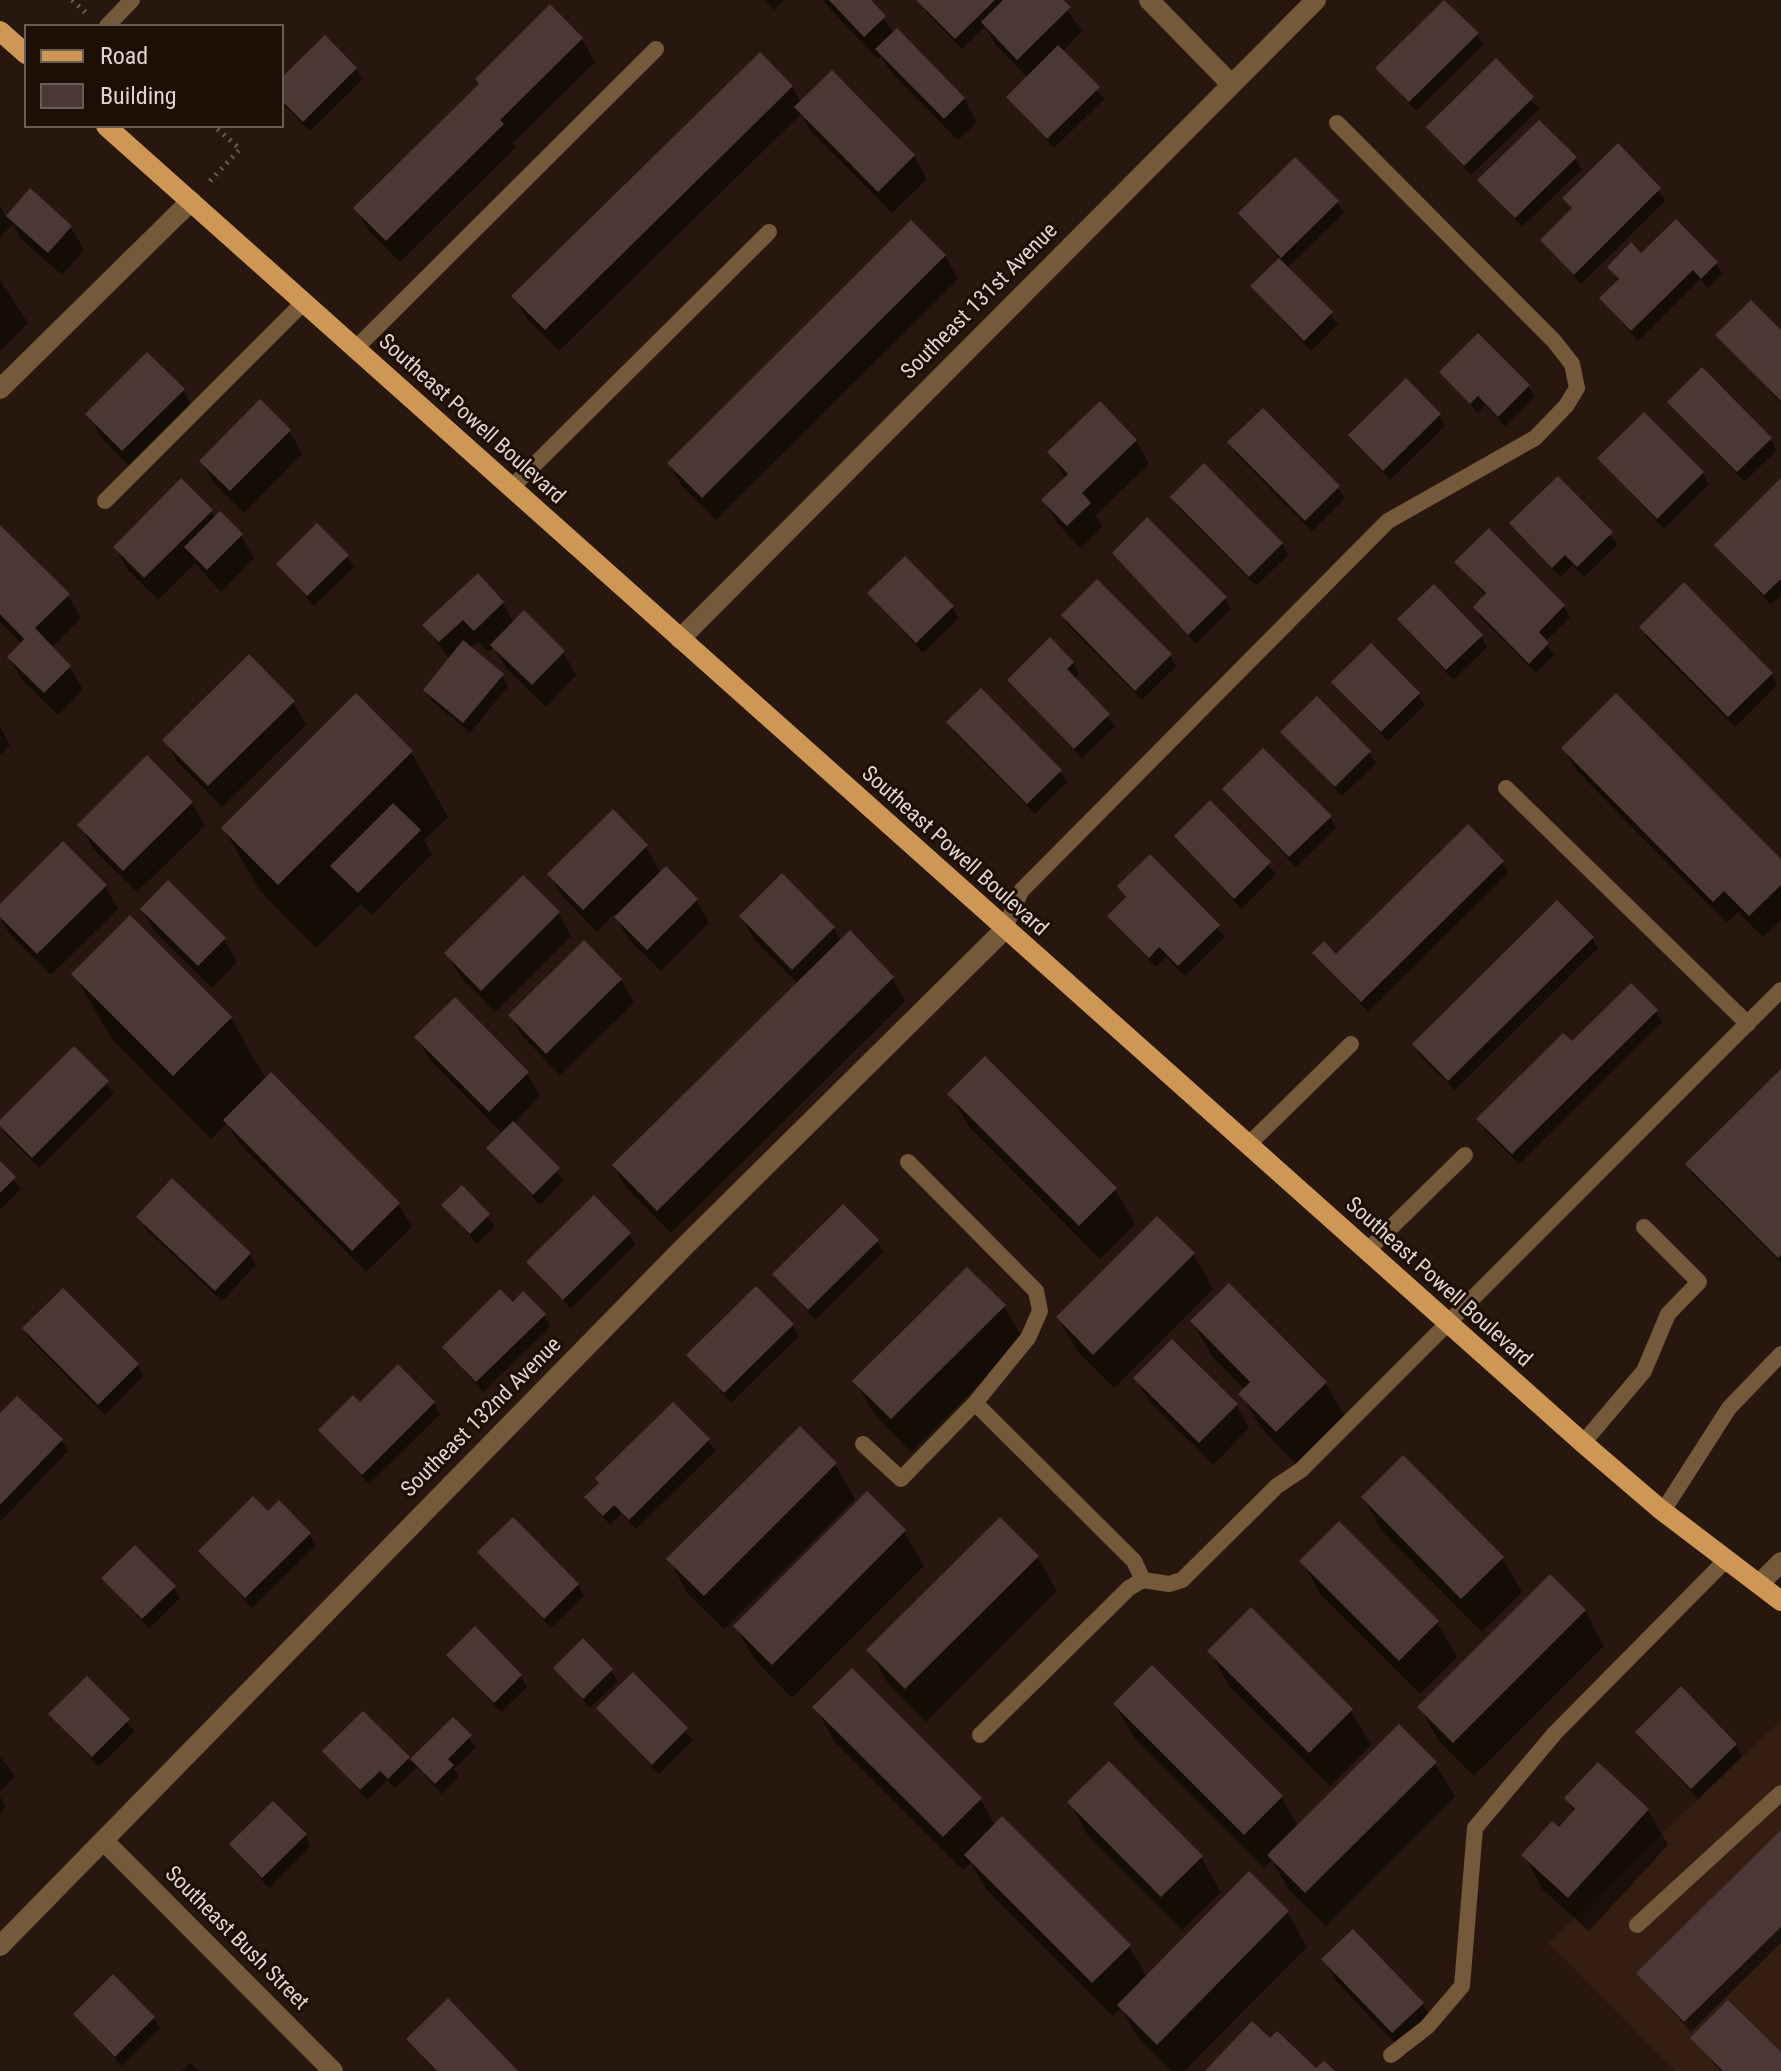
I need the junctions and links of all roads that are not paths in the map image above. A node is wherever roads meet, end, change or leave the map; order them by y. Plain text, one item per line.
1 (132, 0) edge
2 (1149, 0) edge
3 (1316, 0) edge
4 (109, 24) edge
5 (3, 40) edge
6 (656, 49) dead end
7 (24, 53) edge
8 (1230, 83) junction
9 (1337, 123) dead end
10 (108, 128) edge
11 (191, 201) junction
12 (769, 232) dead end
13 (303, 303) junction
14 (355, 349) junction
15 (0, 389) edge
16 (511, 488) junction
17 (105, 501) dead end
18 (680, 639) junction
19 (1506, 788) dead end
20 (1004, 930) junction
21 (1781, 990) edge
22 (1748, 1024) junction
23 (1351, 1044) dead end
24 (1248, 1145) junction
25 (1465, 1155) dead end
26 (908, 1162) dead end
27 (1644, 1227) dead end
28 (1366, 1252) junction
29 (1448, 1324) junction
30 (1781, 1354) edge
31 (975, 1403) junction
32 (1583, 1443) junction
33 (863, 1444) dead end
34 (1663, 1511) junction
35 (1726, 1560) junction
36 (1781, 1562) edge
37 (1143, 1580) junction
38 (1759, 1584) junction
39 (1781, 1601) edge
40 (980, 1735) dead end
41 (1781, 1793) edge
42 (104, 1841) junction
43 (1637, 1925) dead end
44 (0, 1946) edge
45 (1391, 2055) dead end
46 (333, 2071) edge

1 - 4 lane
2 - 8 street
3 - 8 street, Southeast 131st Avenue
5 - 7 main road
6 - 14 lane
8 - 18 street, Southeast 131st Avenue
9 - 20 lane
10 - 11 main road, Southeast Powell Boulevard
11 - 13 main road, Southeast Powell Boulevard
11 - 15 street
12 - 16 lane
13 - 14 main road, Southeast Powell Boulevard
13 - 17 lane
14 - 16 main road, Southeast Powell Boulevard
16 - 18 main road, Southeast Powell Boulevard
18 - 20 main road, Southeast Powell Boulevard
19 - 22 lane
20 - 24 main road, Southeast Powell Boulevard
20 - 42 street, Southeast 132nd Avenue
21 - 22 lane
22 - 29 lane
23 - 24 lane
24 - 28 main road, Southeast Powell Boulevard
25 - 28 lane
26 - 31 lane
27 - 32 lane
28 - 29 main road, Southeast Powell Boulevard
29 - 32 main road, Southeast Powell Boulevard
29 - 37 lane
30 - 34 lane
31 - 33 lane
31 - 37 lane
32 - 34 main road, Southeast Powell Boulevard
34 - 35 main road, Southeast Powell Boulevard
35 - 38 main road, Southeast Powell Boulevard
35 - 45 lane
36 - 38 street
37 - 40 lane
38 - 39 main road, Southeast Powell Boulevard
41 - 43 lane
42 - 44 street, Southeast 132nd Avenue
42 - 46 street, Southeast Bush Street

